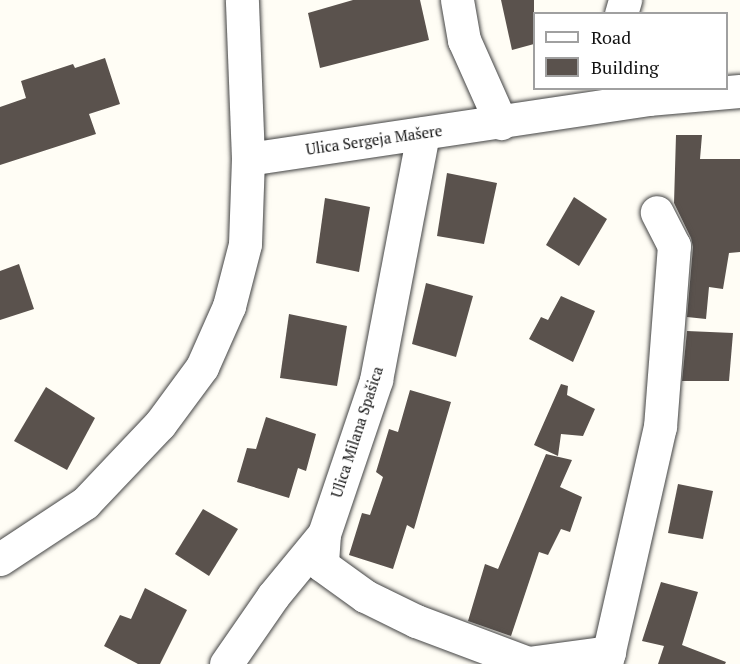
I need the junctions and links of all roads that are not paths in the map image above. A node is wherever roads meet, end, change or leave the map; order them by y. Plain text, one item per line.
1 (242, 0) edge
2 (457, 0) edge
3 (740, 91) edge
4 (610, 97) edge
5 (501, 123) junction
6 (423, 133) junction
7 (248, 159) junction
8 (657, 212) dead end
9 (324, 534) junction
10 (0, 559) edge
11 (607, 658) edge
12 (226, 664) edge

1 - 7 street
2 - 5 street
3 - 4 street, Ulica Sergeja Mašere
4 - 5 street, Ulica Sergeja Mašere
5 - 6 street, Ulica Sergeja Mašere
6 - 7 street, Ulica Sergeja Mašere
6 - 9 street, Ulica Milana Spašica
7 - 10 street
8 - 11 street
9 - 11 street
9 - 12 street, Ulica Milana Spašica

